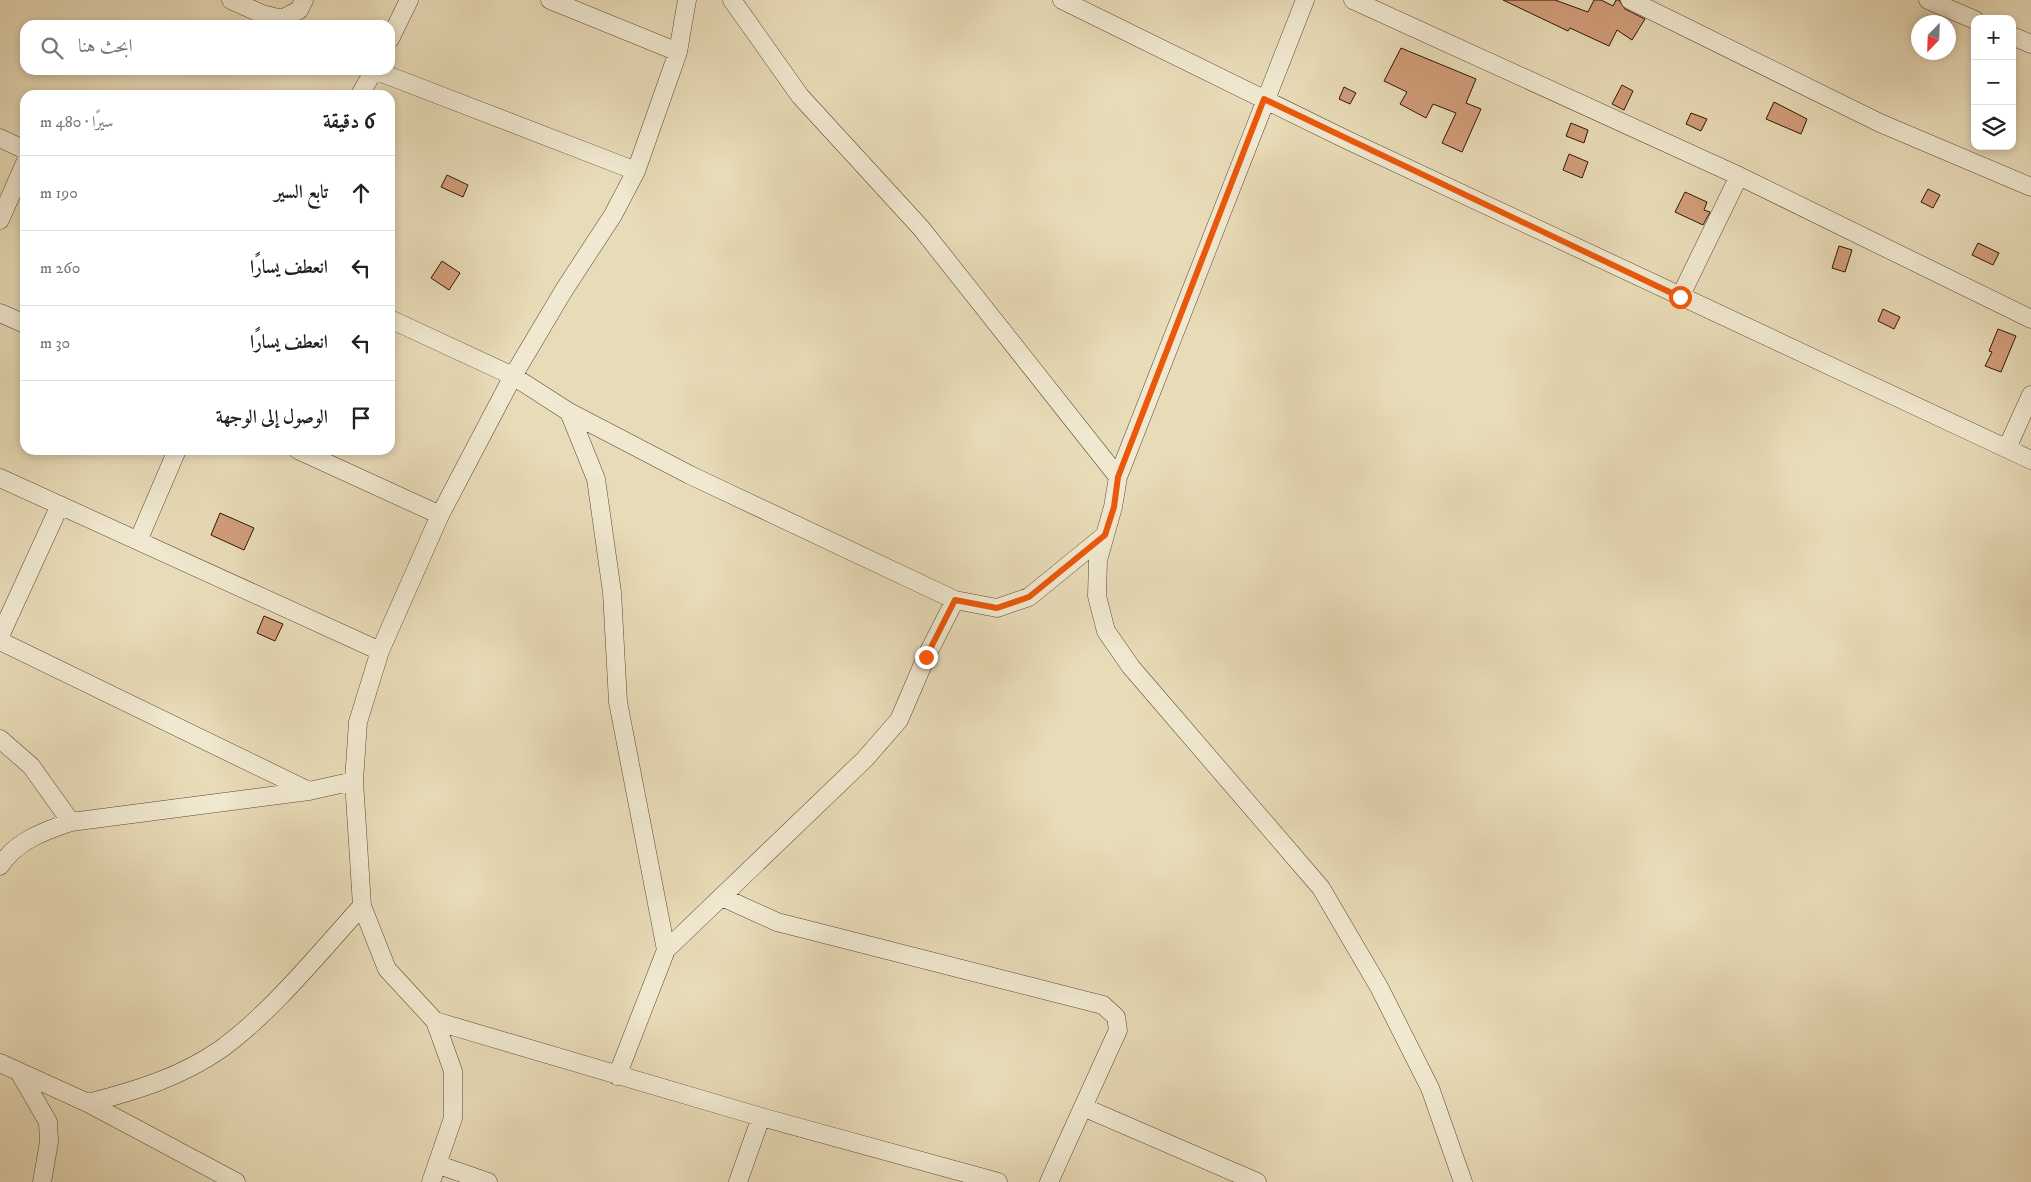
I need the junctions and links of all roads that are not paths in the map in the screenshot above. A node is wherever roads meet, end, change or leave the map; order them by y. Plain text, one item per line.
1 (231, 0) edge
2 (304, 0) edge
3 (409, 0) edge
4 (550, 0) edge
5 (687, 0) edge
6 (732, 0) edge
7 (1062, 0) edge
8 (1305, 0) edge
9 (1353, 0) edge
10 (1630, 0) edge
11 (1928, 0) edge
12 (1971, 18) edge
13 (395, 29) edge
14 (2016, 38) edge
15 (2031, 44) edge
16 (678, 52) junction
17 (371, 75) edge
18 (387, 75) edge
19 (363, 90) edge
20 (1264, 99) junction
21 (0, 138) edge
22 (20, 148) edge
23 (636, 171) junction
24 (20, 174) edge
25 (1739, 176) junction
26 (2031, 187) edge
27 (0, 220) edge
28 (1680, 297) junction
29 (0, 312) edge
30 (2031, 319) edge
31 (395, 321) edge
32 (20, 322) edge
33 (513, 376) junction
34 (2031, 395) edge
35 (569, 412) junction
36 (2007, 448) junction
37 (175, 455) edge
38 (309, 455) edge
39 (2031, 460) edge
40 (1118, 477) junction
41 (0, 478) edge
42 (60, 505) junction
43 (440, 515) junction
44 (1105, 535) junction
45 (138, 541) junction
46 (955, 600) junction
47 (0, 636) edge
48 (0, 641) edge
49 (380, 651) junction
50 (0, 739) edge
51 (354, 781) junction
52 (309, 791) junction
53 (71, 822) junction
54 (0, 866) edge
55 (722, 897) junction
56 (362, 906) junction
57 (666, 950) junction
58 (435, 1021) junction
59 (0, 1063) edge
60 (19, 1072) junction
61 (617, 1076) junction
62 (88, 1104) junction
63 (1083, 1107) junction
64 (760, 1117) junction
65 (438, 1165) junction
66 (42, 1182) edge
67 (236, 1182) edge
68 (431, 1182) edge
69 (488, 1182) edge
70 (738, 1182) edge
71 (998, 1182) edge
72 (1049, 1182) edge
73 (1257, 1182) edge
74 (1463, 1182) edge

1 - 2 street
3 - 13 street
4 - 16 street
5 - 16 street
6 - 40 street
7 - 20 street
8 - 20 street
9 - 25 street
10 - 26 street
11 - 12 street
14 - 15 street
16 - 23 street
17 - 19 street
18 - 23 street
20 - 28 street
20 - 40 street
21 - 22 street
23 - 33 street
24 - 27 street
25 - 28 street
25 - 30 street
28 - 36 street
29 - 32 street
31 - 33 street
33 - 35 street
33 - 43 street
34 - 36 street
35 - 46 street
35 - 57 street
36 - 39 street
37 - 45 street
38 - 43 street
40 - 44 street
41 - 42 street
42 - 45 street
42 - 47 street
43 - 49 street
44 - 46 street
44 - 74 street
45 - 49 street
46 - 55 street
48 - 52 street
49 - 51 street
50 - 53 street
51 - 52 street
51 - 56 street
52 - 53 street
53 - 54 street
55 - 57 street
55 - 63 street
56 - 58 street
56 - 62 street
57 - 61 street
58 - 61 street
58 - 65 street
59 - 60 street
60 - 62 street
60 - 66 street
61 - 64 street
62 - 67 street
63 - 72 street
63 - 73 street
64 - 70 street
64 - 71 street
65 - 68 street
65 - 69 street

